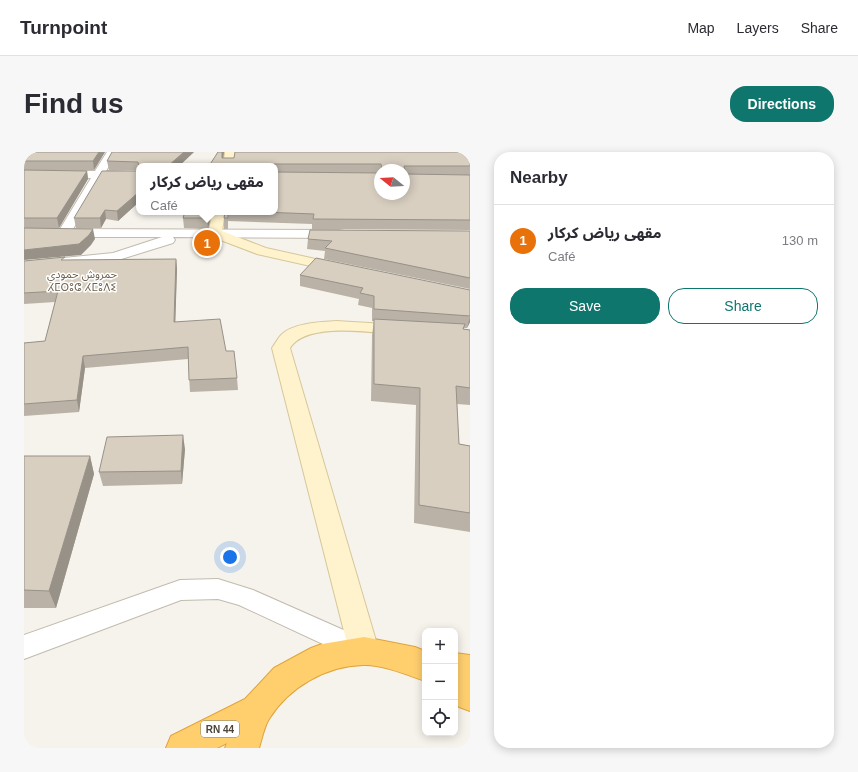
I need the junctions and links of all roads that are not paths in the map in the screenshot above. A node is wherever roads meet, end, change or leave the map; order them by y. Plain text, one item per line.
1 (112, 152) edge
2 (230, 152) edge
3 (228, 163) edge
4 (24, 174) edge
5 (99, 175) junction
6 (136, 175) edge
7 (218, 215) edge
8 (24, 233) edge
9 (64, 233) junction
10 (215, 233) junction
11 (351, 234) edge
12 (180, 235) junction
13 (24, 266) edge
14 (355, 271) edge
15 (423, 331) edge
16 (24, 648) edge
17 (364, 651) junction
18 (422, 664) edge
19 (458, 667) edge
20 (470, 669) edge
21 (458, 686) edge
22 (470, 696) edge
23 (256, 710) junction
24 (184, 748) edge
25 (242, 748) edge

1 - 5 street
2 - 3 street
4 - 5 street
5 - 6 street
5 - 9 street
7 - 10 street
8 - 9 street
9 - 12 street
10 - 11 street
10 - 12 street
10 - 14 street
12 - 13 street
15 - 17 street
16 - 17 lane
17 - 18 highway
17 - 23 highway
19 - 20 highway
21 - 22 highway
23 - 24 highway, RN 44
23 - 25 highway

